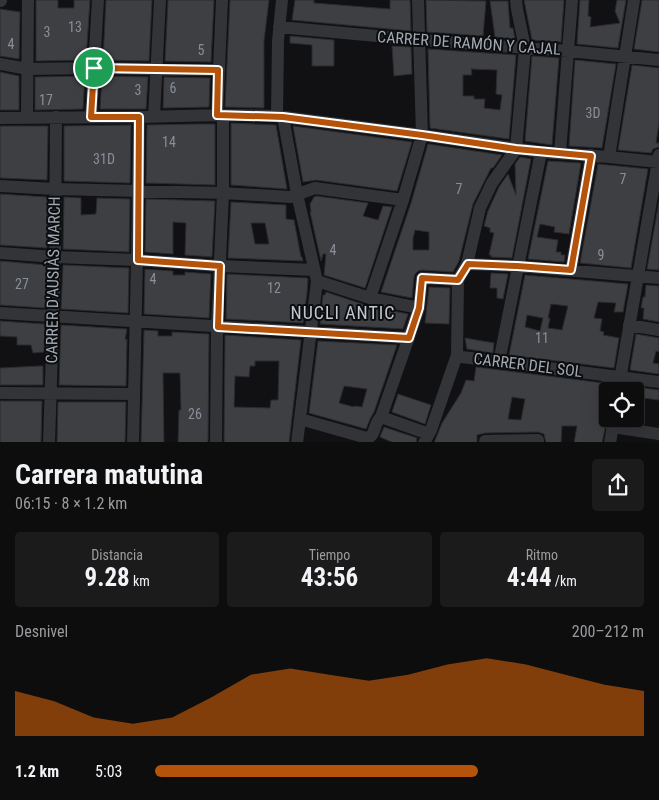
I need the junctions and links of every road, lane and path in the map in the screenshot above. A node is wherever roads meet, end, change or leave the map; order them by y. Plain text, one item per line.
1 (28, 0) edge
2 (98, 0) edge
3 (160, 0) edge
4 (222, 0) edge
5 (282, 0) edge
6 (418, 0) edge
7 (516, 0) edge
8 (572, 0) edge
9 (634, 0) edge
10 (279, 26) junction
11 (420, 40) junction
12 (525, 48) junction
13 (568, 51) junction
14 (625, 57) junction
15 (659, 60) edge
16 (0, 64) edge
17 (28, 68) junction
18 (94, 68) junction
19 (156, 69) junction
20 (218, 70) junction
21 (220, 115) junction
22 (280, 116) junction
23 (27, 117) junction
24 (56, 117) junction
25 (91, 117) junction
26 (139, 117) junction
27 (154, 117) junction
28 (0, 118) edge
29 (422, 135) junction
30 (516, 149) junction
31 (540, 152) junction
32 (560, 153) junction
33 (591, 156) junction
34 (609, 156) junction
35 (658, 158) edge
36 (657, 176) edge
37 (0, 186) edge
38 (55, 189) junction
39 (139, 191) junction
40 (222, 193) junction
41 (297, 194) junction
42 (403, 200) junction
43 (653, 226) edge
44 (0, 253) edge
45 (55, 257) junction
46 (138, 260) junction
47 (468, 264) junction
48 (220, 266) junction
49 (517, 266) junction
50 (571, 270) junction
51 (315, 275) junction
52 (638, 276) junction
53 (659, 278) edge
54 (458, 280) junction
55 (370, 298) junction
56 (419, 308) junction
57 (0, 313) edge
58 (53, 317) junction
59 (135, 322) junction
60 (629, 325) junction
61 (218, 327) junction
62 (659, 330) edge
63 (310, 332) junction
64 (409, 338) junction
65 (456, 355) junction
66 (500, 362) junction
67 (620, 377) junction
68 (619, 382) edge
69 (659, 382) edge
70 (0, 393) edge
71 (51, 394) junction
72 (134, 394) junction
73 (381, 417) junction
74 (300, 419) junction
75 (612, 427) edge
76 (630, 427) edge
77 (659, 434) edge
78 (427, 438) edge
79 (366, 440) edge
80 (538, 441) edge
81 (50, 442) edge
82 (133, 442) edge
83 (216, 442) edge
84 (297, 442) edge
85 (485, 442) edge
86 (610, 442) edge

1 - 17 street
2 - 18 street
3 - 19 street
4 - 20 street
5 - 10 street
6 - 11 street
7 - 12 street
8 - 13 street
9 - 14 street
10 - 11 street, CARRER DE RAMÓN Y CAJAL
10 - 22 street
11 - 12 street, CARRER DE RAMÓN Y CAJAL
11 - 29 street
12 - 13 street, CARRER DE RAMÓN Y CAJAL
12 - 30 street
13 - 14 street, CARRER DE RAMÓN Y CAJAL
13 - 32 street
14 - 15 street, CARRER DE RAMÓN Y CAJAL
14 - 34 street
16 - 17 street
17 - 18 street
17 - 23 street
18 - 19 street
18 - 25 street
19 - 20 street
19 - 27 street
20 - 21 street
21 - 22 street
21 - 27 street
21 - 40 street
22 - 29 street
22 - 41 street
23 - 24 street
23 - 28 street
24 - 25 street
24 - 38 street, CARRER D'AUSIÀS MARCH
25 - 26 street
26 - 27 street
26 - 39 street
29 - 30 street
29 - 42 street
30 - 31 street
30 - 47 street
31 - 32 street
31 - 49 street
32 - 33 street
33 - 34 street
33 - 50 street
34 - 35 street
35 - 36 street
36 - 43 street
37 - 38 street
38 - 39 street
38 - 45 street, CARRER D'AUSIÀS MARCH
39 - 40 street
39 - 46 street
40 - 41 street
40 - 48 street
41 - 42 street
41 - 51 street
42 - 55 street
43 - 52 street
44 - 45 street
45 - 46 street
45 - 58 street, CARRER D'AUSIÀS MARCH
46 - 48 street
46 - 59 street
47 - 49 street
47 - 54 street
48 - 51 street
48 - 61 street
49 - 50 street
49 - 66 street
50 - 52 street
51 - 55 street
51 - 63 street
52 - 53 street
52 - 60 street
54 - 56 street
54 - 65 street
55 - 56 street
56 - 64 street
57 - 58 street
58 - 59 street
58 - 71 street, CARRER D'AUSIÀS MARCH
59 - 61 street
59 - 72 street
60 - 62 street
60 - 67 street
61 - 63 street
61 - 83 street
63 - 64 street
63 - 74 street
64 - 73 street
65 - 66 street, CARRER DEL SOL
65 - 78 street
66 - 67 street, CARRER DEL SOL
67 - 68 street
67 - 69 street, CARRER DEL SOL
70 - 71 street
71 - 72 street
71 - 81 street, CARRER D'AUSIÀS MARCH
72 - 82 street
73 - 78 street
73 - 79 street
74 - 79 street
74 - 84 street
75 - 86 street
76 - 77 street
80 - 85 street

